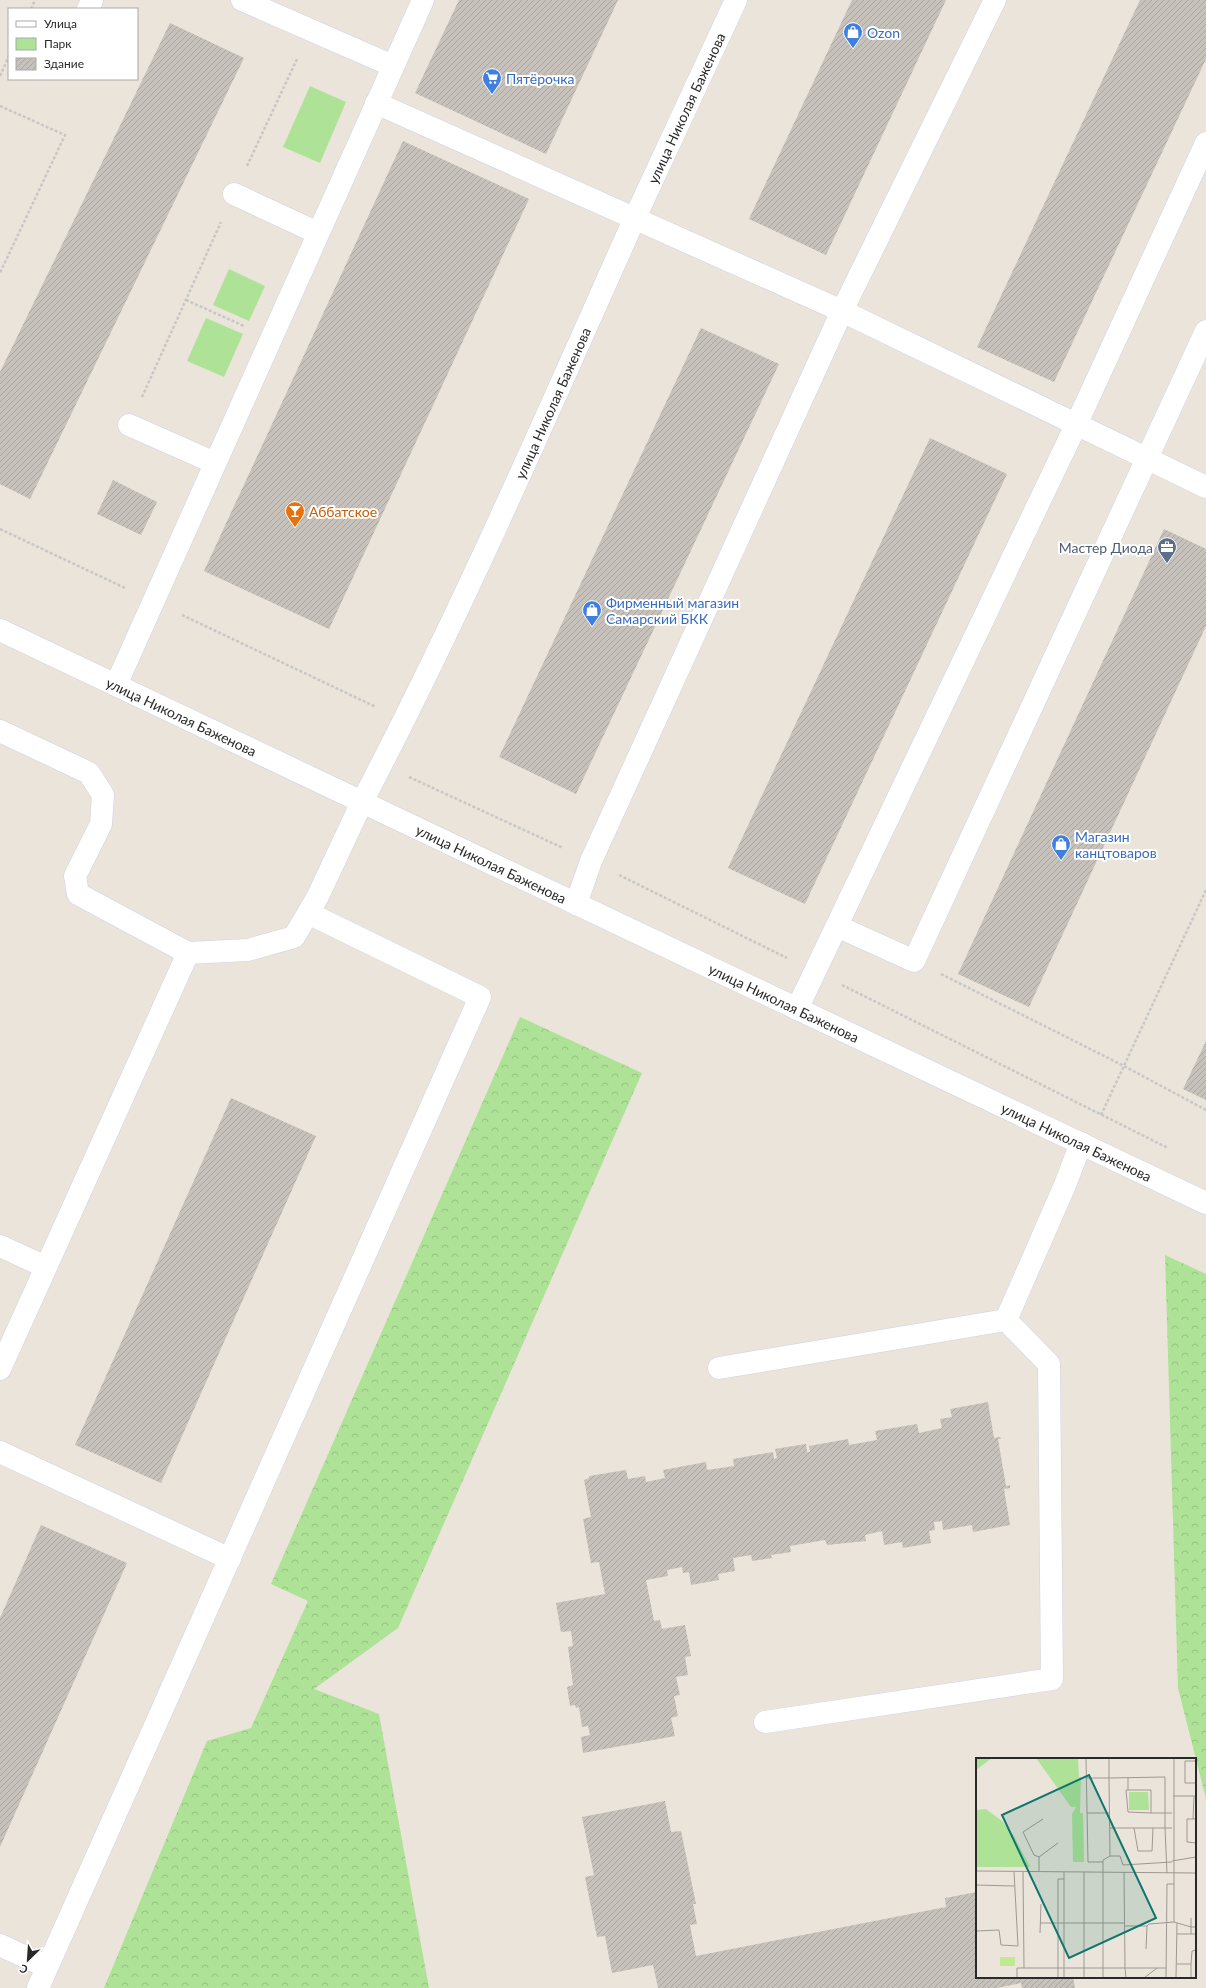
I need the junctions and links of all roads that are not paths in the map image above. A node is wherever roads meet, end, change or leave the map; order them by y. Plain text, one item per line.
1 (242, 0) edge
2 (423, 0) edge
3 (736, 0) edge
4 (995, 0) edge
5 (393, 66) junction
6 (376, 103) junction
7 (1206, 143) edge
8 (234, 194) dead end
9 (635, 218) junction
10 (318, 233) junction
11 (842, 311) junction
12 (1206, 331) edge
13 (129, 425) dead end
14 (1076, 425) junction
15 (1146, 458) junction
16 (215, 463) junction
17 (1206, 487) edge
18 (0, 630) edge
19 (116, 685) junction
20 (0, 730) edge
21 (362, 802) junction
22 (576, 904) junction
23 (308, 913) junction
24 (837, 926) junction
25 (188, 953) junction
26 (797, 1009) junction
27 (1080, 1143) junction
28 (1206, 1203) edge
29 (0, 1246) edge
30 (46, 1267) junction
31 (1006, 1320) junction
32 (719, 1368) dead end
33 (0, 1369) edge
34 (0, 1452) edge
35 (230, 1559) junction
36 (766, 1722) dead end
37 (0, 1945) edge
38 (48, 1967) junction
39 (38, 1988) edge

1 - 5 street
2 - 5 street
3 - 9 street, улица Николая Баженова
4 - 11 street
5 - 6 street
6 - 9 street
6 - 10 street
7 - 14 street
8 - 10 street
9 - 11 street
9 - 21 street, улица Николая Баженова
10 - 16 street
11 - 14 street
11 - 22 street
12 - 15 street
13 - 16 street
14 - 15 street
14 - 24 street
15 - 17 street
15 - 24 street
16 - 19 street
18 - 19 street, улица Николая Баженова
19 - 21 street, улица Николая Баженова
20 - 25 street
21 - 22 street, улица Николая Баженова
21 - 23 street
22 - 26 street, улица Николая Баженова
23 - 25 street
23 - 35 street
24 - 26 street
25 - 30 street
26 - 27 street, улица Николая Баженова
27 - 28 street, улица Николая Баженова
27 - 31 street
29 - 30 street
30 - 33 street
31 - 32 street
31 - 36 street
34 - 35 street
35 - 38 street
37 - 38 street
38 - 39 street

